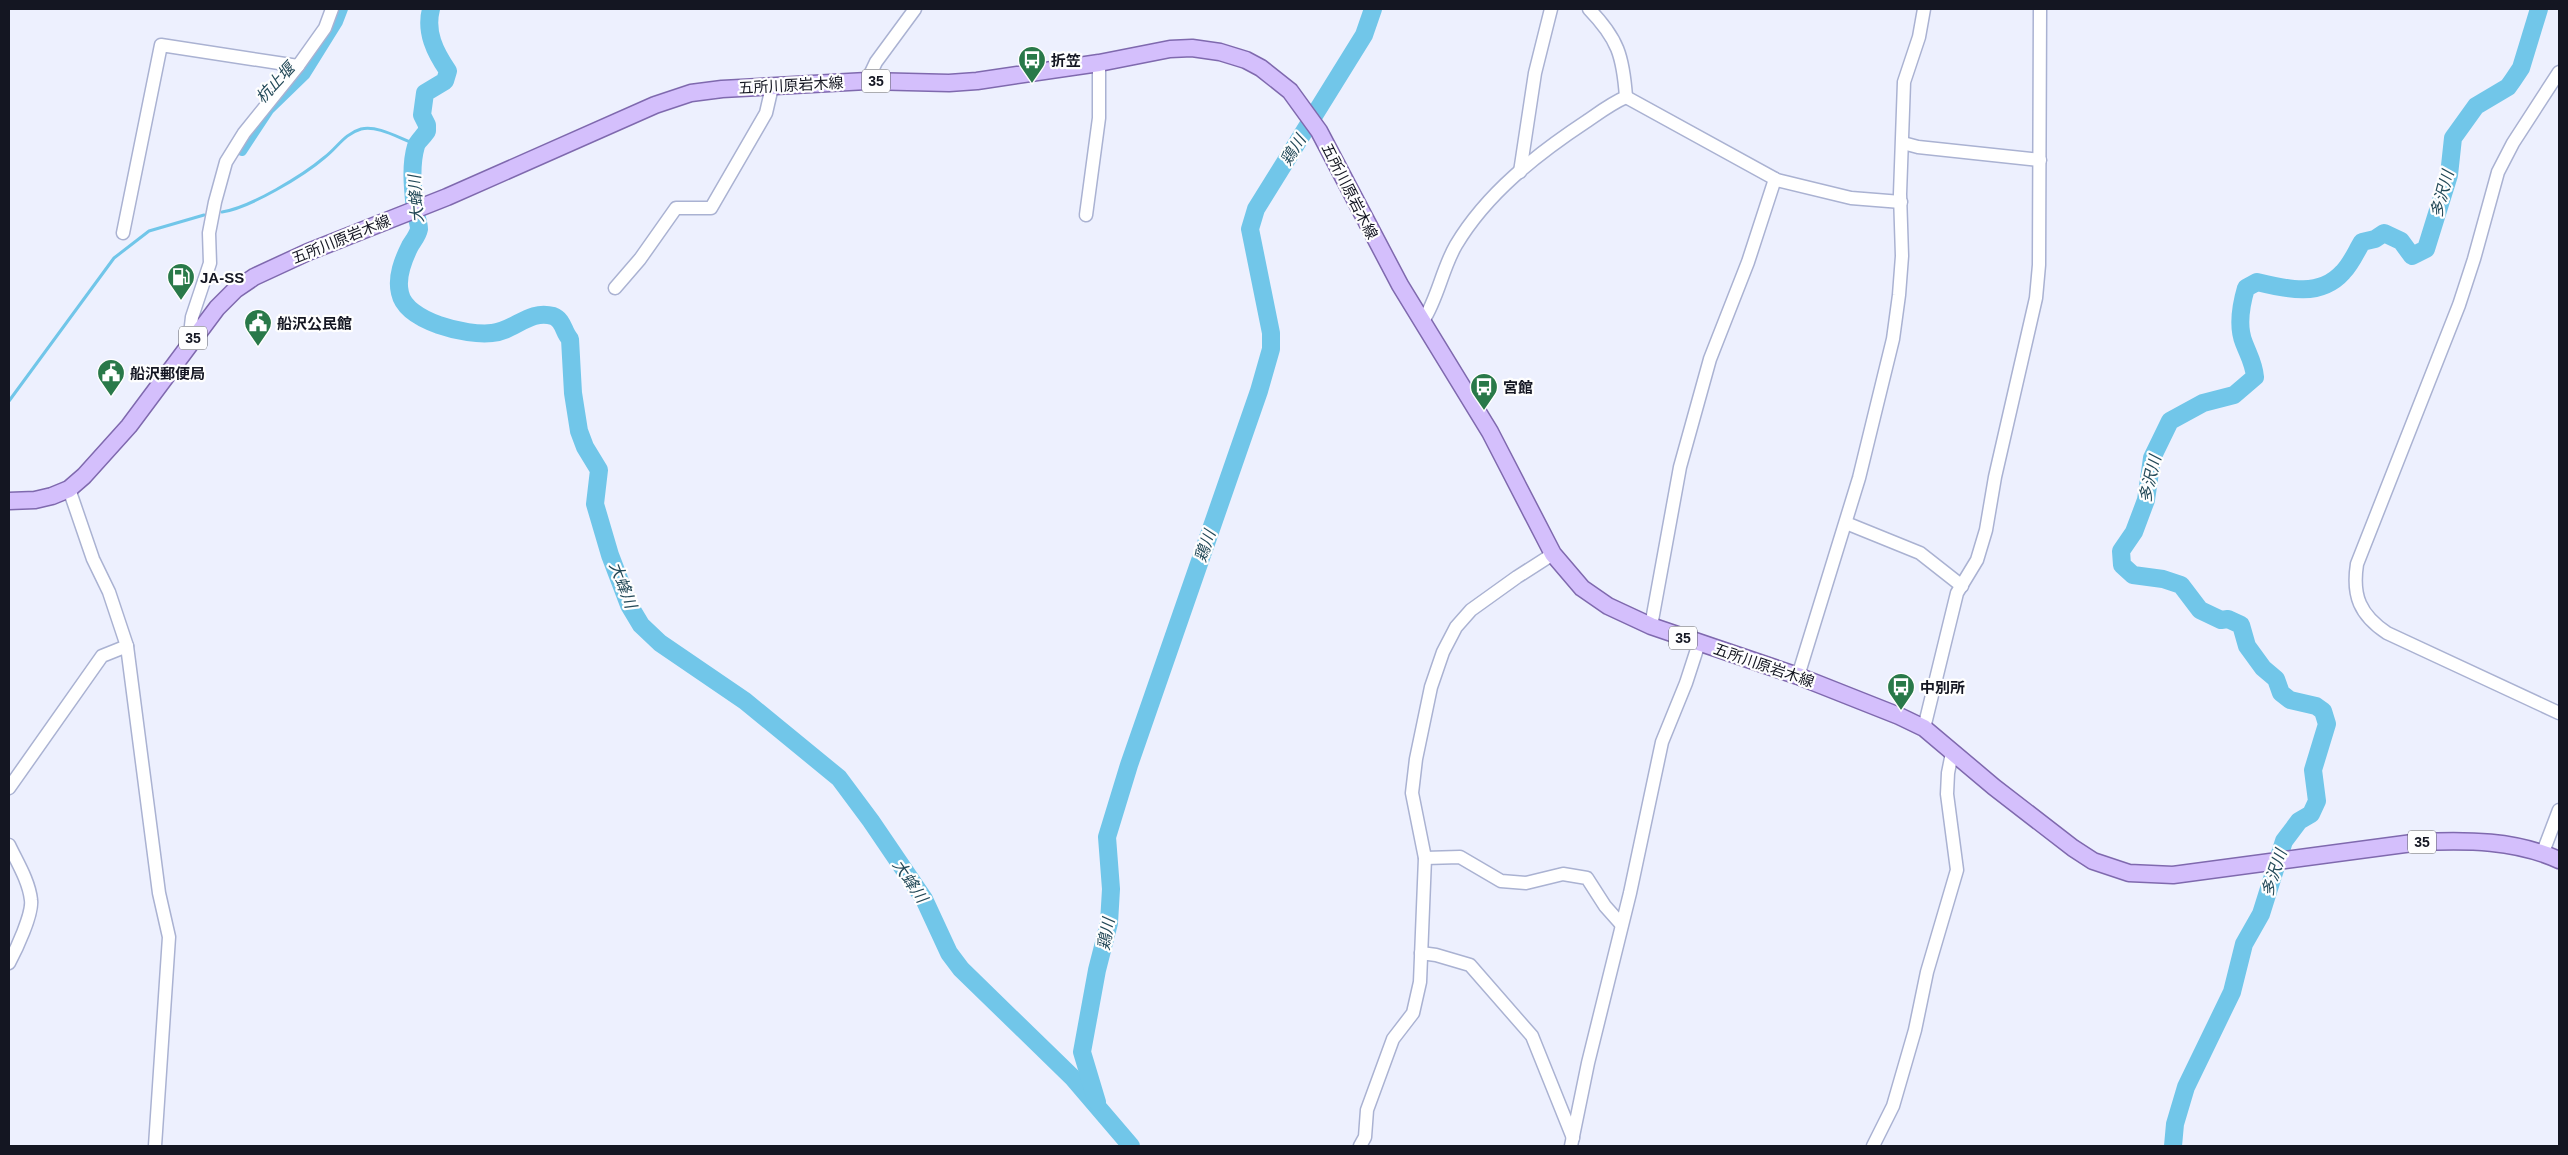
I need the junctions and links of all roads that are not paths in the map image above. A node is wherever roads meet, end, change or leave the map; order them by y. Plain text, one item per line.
1 (332, 9) edge
2 (915, 9) edge
3 (1551, 9) edge
4 (1588, 9) edge
5 (1924, 9) edge
6 (2040, 9) edge
7 (905, 14) edge
8 (1099, 63) junction
9 (298, 66) junction
10 (2559, 72) edge
11 (867, 81) junction
12 (772, 87) junction
13 (1626, 97) junction
14 (1903, 143) junction
15 (2040, 160) junction
16 (1520, 172) junction
17 (1775, 179) junction
18 (1901, 202) junction
19 (1086, 215) dead end
20 (123, 233) dead end
21 (615, 288) dead end
22 (1422, 321) junction
23 (189, 344) junction
24 (69, 489) junction
25 (9, 501) edge
26 (1846, 523) junction
27 (1553, 554) junction
28 (1962, 586) junction
29 (1651, 626) junction
30 (1699, 643) junction
31 (127, 646) junction
32 (1798, 676) junction
33 (2559, 713) edge
34 (1924, 728) junction
35 (1952, 753) junction
36 (9, 788) edge
37 (2559, 810) edge
38 (9, 845) edge
39 (2543, 852) junction
40 (1425, 858) junction
41 (2559, 860) edge
42 (1621, 924) junction
43 (1420, 954) junction
44 (9, 963) edge
45 (1572, 1142) edge
46 (155, 1146) edge
47 (1360, 1146) edge
48 (1873, 1146) edge

1 - 9 street
2 - 7 street
3 - 16 street
4 - 13 street
5 - 14 street
6 - 15 street
7 - 11 street
8 - 11 main road, 五所川原岩木線 / 35
8 - 19 street
8 - 22 main road, 五所川原岩木線 / 35
9 - 20 street
9 - 23 street
10 - 33 street
11 - 12 main road, 五所川原岩木線 / 35
12 - 21 street
12 - 23 main road, 五所川原岩木線 / 35
13 - 16 street
13 - 17 street
14 - 15 street
14 - 18 street
15 - 28 street
16 - 22 street
17 - 18 street
17 - 29 street
18 - 26 street
22 - 27 main road, 五所川原岩木線 / 35
23 - 24 main road, 五所川原岩木線 / 35
24 - 25 main road, 五所川原岩木線 / 35
24 - 31 street
26 - 28 street
26 - 32 street
27 - 29 main road, 五所川原岩木線 / 35
27 - 40 street
28 - 34 street
29 - 30 main road, 五所川原岩木線 / 35
30 - 32 main road, 五所川原岩木線 / 35
30 - 42 street
31 - 36 street
31 - 46 street
32 - 34 main road, 五所川原岩木線 / 35
34 - 35 main road, 五所川原岩木線 / 35
35 - 39 main road, 五所川原岩木線 / 35
35 - 48 street
37 - 39 street
38 - 44 street
39 - 41 main road, 五所川原岩木線 / 35
40 - 42 street
40 - 43 street
42 - 45 street
43 - 45 street
43 - 47 street

